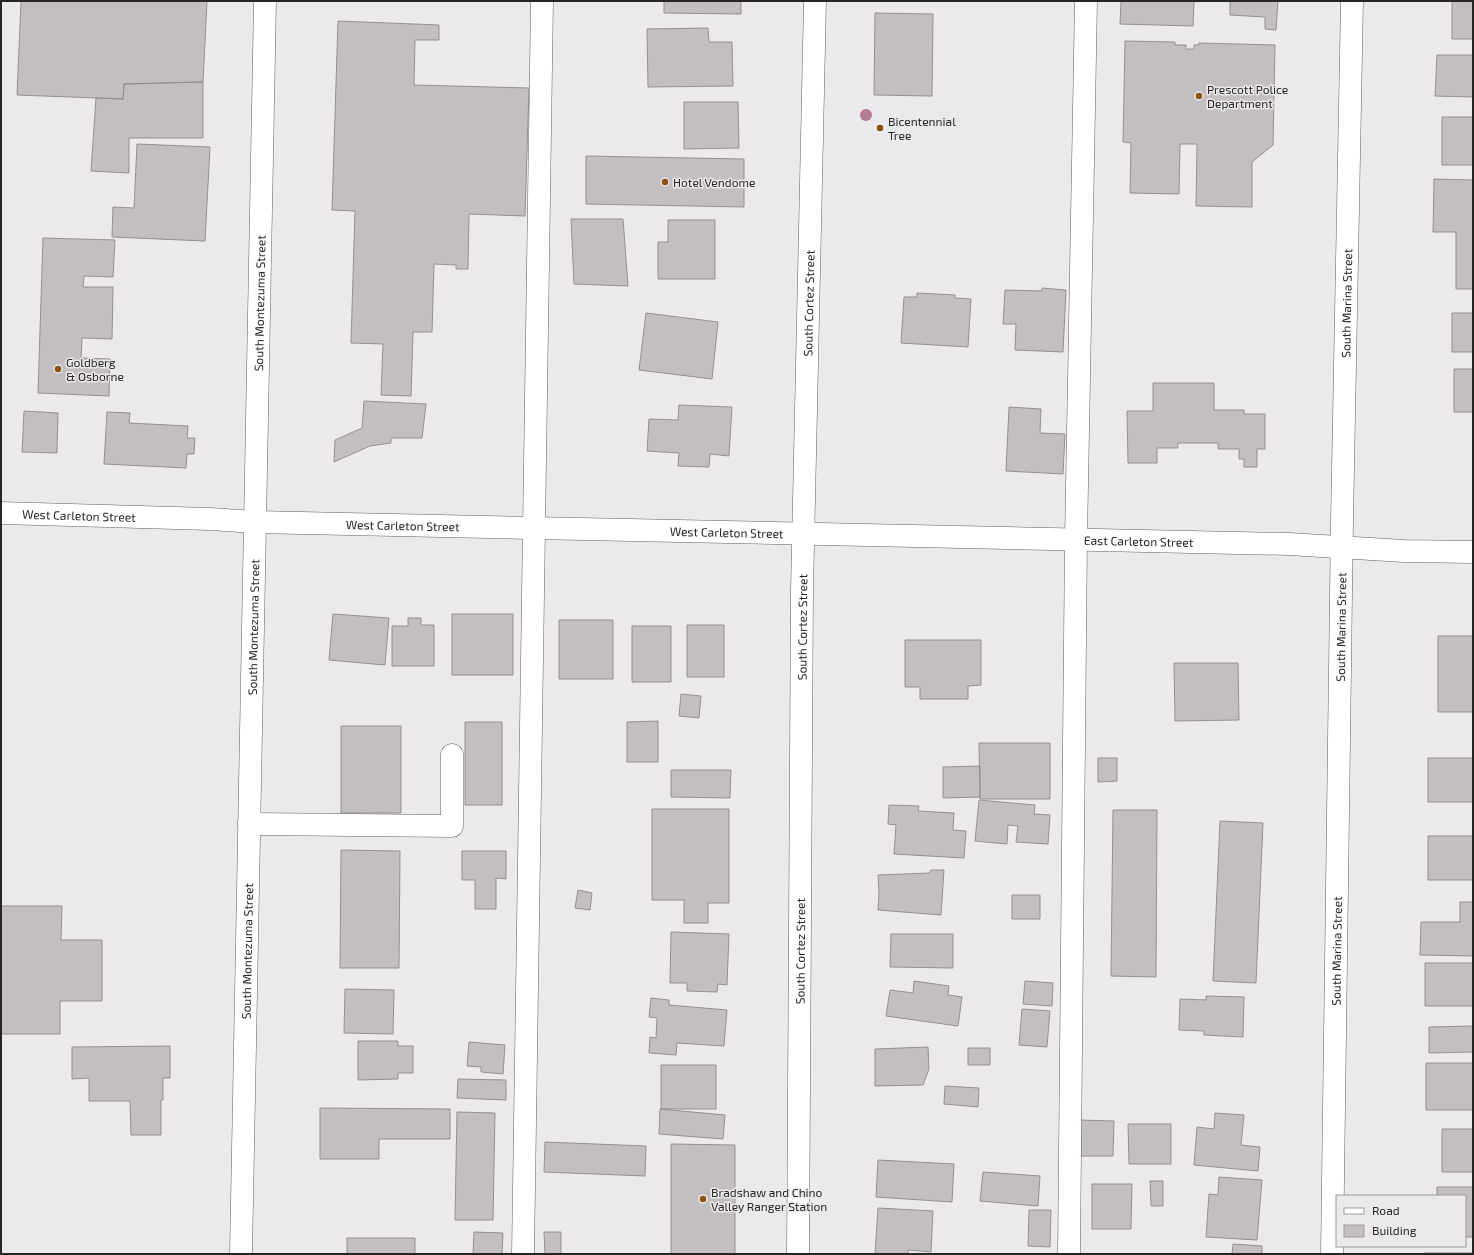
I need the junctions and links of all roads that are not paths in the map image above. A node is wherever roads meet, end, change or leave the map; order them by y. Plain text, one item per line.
1 (264, 1) edge
2 (542, 1) edge
3 (815, 1) edge
4 (1086, 1) edge
5 (1352, 1) edge
6 (1, 513) edge
7 (255, 522) junction
8 (534, 528) junction
9 (804, 533) junction
10 (1076, 539) junction
11 (1342, 547) junction
12 (1473, 552) edge
13 (452, 755) dead end
14 (249, 824) junction
15 (241, 1254) edge
16 (522, 1254) edge
17 (798, 1254) edge
18 (1069, 1254) edge
19 (1332, 1254) edge

1 - 7 street, South Montezuma Street
2 - 8 street
3 - 9 street, South Cortez Street
4 - 10 street
5 - 11 street, South Marina Street
6 - 7 street, West Carleton Street
7 - 8 street, West Carleton Street
7 - 14 street, South Montezuma Street
8 - 9 street, West Carleton Street
8 - 16 street
9 - 10 street, East Carleton Street
9 - 17 street, South Cortez Street
10 - 11 street, East Carleton Street
10 - 18 street
11 - 12 street, East Carleton Street
11 - 19 street, South Marina Street
13 - 14 street
14 - 15 street, South Montezuma Street

